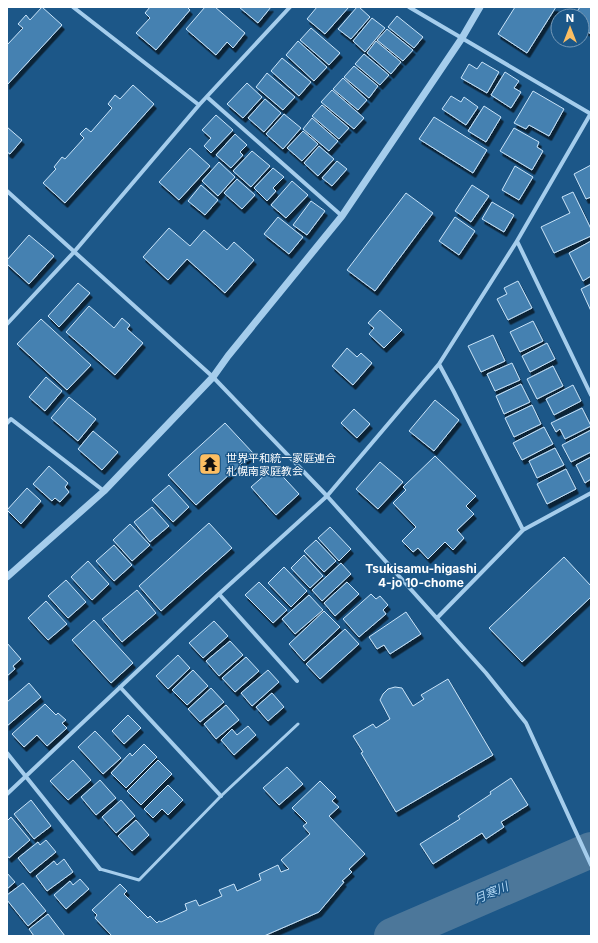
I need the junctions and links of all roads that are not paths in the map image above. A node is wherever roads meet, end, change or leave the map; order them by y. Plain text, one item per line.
1 (73, 7) edge
2 (290, 7) edge
3 (409, 7) edge
4 (480, 7) edge
5 (462, 38) junction
6 (207, 97) junction
7 (199, 105) junction
8 (591, 114) edge
9 (7, 191) edge
10 (342, 216) junction
11 (517, 241) junction
12 (74, 252) junction
13 (7, 324) edge
14 (439, 364) junction
15 (213, 377) junction
16 (591, 395) edge
17 (7, 423) edge
18 (104, 491) junction
19 (591, 493) edge
20 (327, 496) junction
21 (523, 530) junction
22 (7, 577) edge
23 (219, 594) junction
24 (437, 618) junction
25 (297, 681) dead end
26 (120, 687) junction
27 (298, 724) dead end
28 (7, 754) edge
29 (26, 777) junction
30 (7, 794) edge
31 (221, 796) junction
32 (591, 865) edge
33 (100, 869) joint

1 - 7 street
2 - 6 street
3 - 5 street
4 - 5 street
5 - 8 street
5 - 10 street
6 - 7 street
6 - 10 street
7 - 12 street
8 - 11 street
9 - 12 street
10 - 15 street
11 - 14 street
11 - 16 street
12 - 13 street
12 - 15 street
14 - 20 street
14 - 21 street
15 - 18 street
15 - 20 street
17 - 18 street
18 - 22 street
19 - 21 street
20 - 23 street
20 - 24 street
21 - 24 street
23 - 25 street
23 - 26 street
24 - 32 street
26 - 29 street
26 - 31 street
27 - 31 lane
28 - 29 street
29 - 30 street
29 - 33 street
31 - 33 lane

